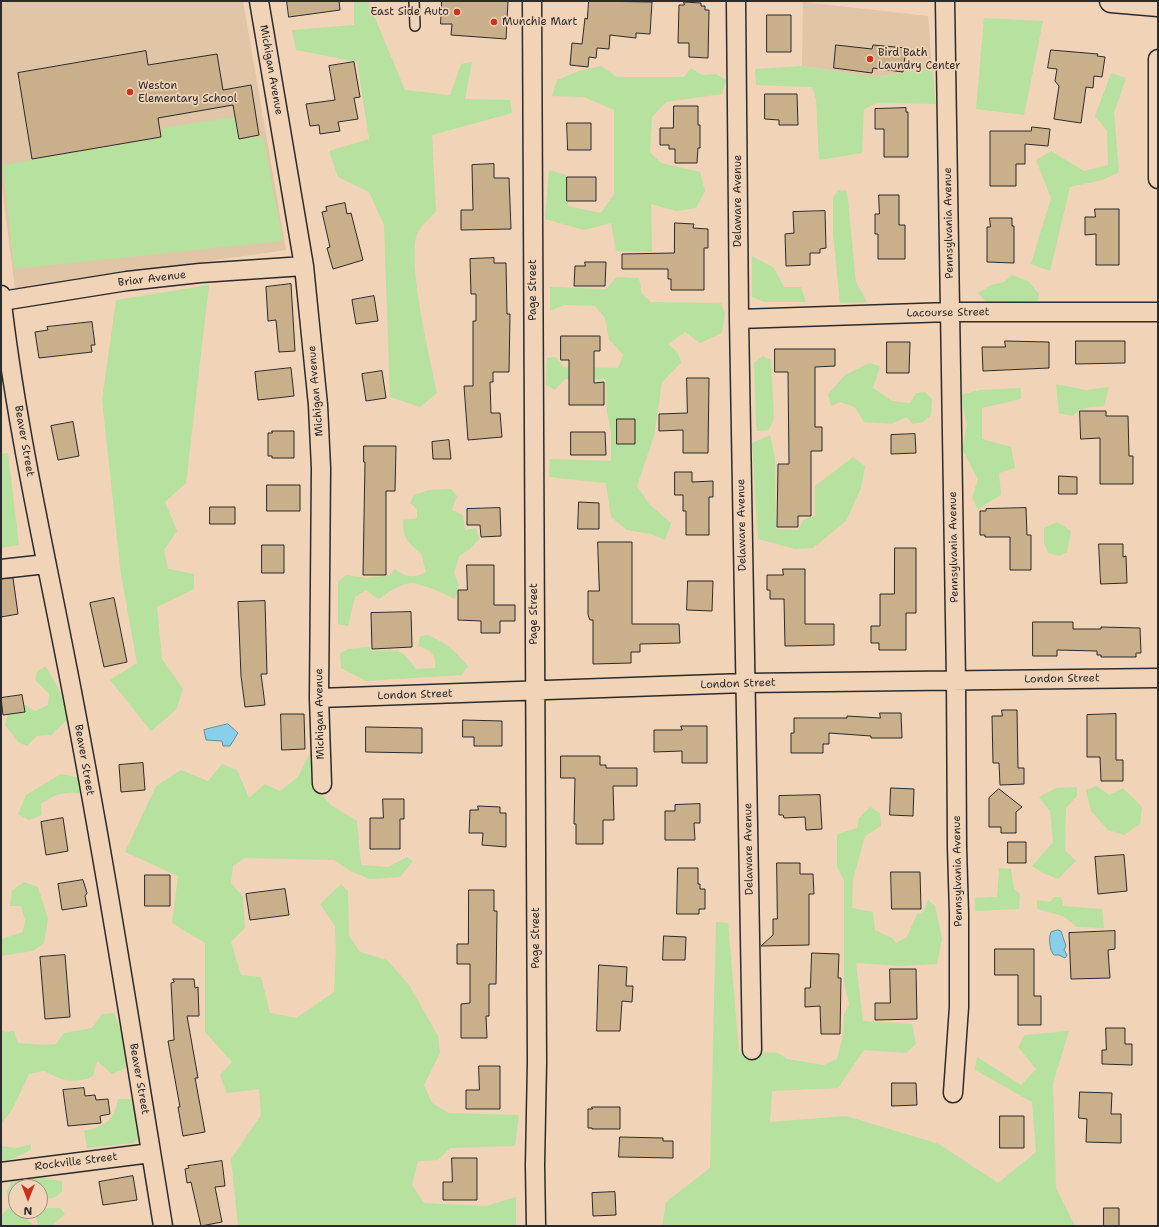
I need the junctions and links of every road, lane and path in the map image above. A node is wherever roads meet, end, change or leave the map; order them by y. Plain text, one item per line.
1 (259, 1) edge
2 (414, 1) edge
3 (532, 1) edge
4 (736, 1) edge
5 (945, 1) edge
6 (1111, 1) edge
7 (1158, 6) edge
8 (415, 26) dead end
9 (1158, 59) edge
10 (1158, 179) edge
11 (304, 266) junction
12 (1, 298) edge
13 (950, 312) junction
14 (1158, 312) edge
15 (739, 319) junction
16 (6, 364) edge
17 (46, 564) junction
18 (1, 569) edge
19 (1158, 678) edge
20 (956, 680) junction
21 (745, 683) junction
22 (535, 691) junction
23 (319, 698) junction
24 (322, 784) dead end
25 (752, 1050) dead end
26 (953, 1093) dead end
27 (151, 1153) junction
28 (1, 1172) edge
29 (163, 1226) edge
30 (536, 1226) edge

1 - 11 street, Michigan Avenue
2 - 8 lane
3 - 22 street, Page Street
4 - 15 street, Delaware Avenue
5 - 13 street, Pennsylvania Avenue
6 - 7 main road
9 - 10 street
11 - 12 street, Briar Avenue
11 - 23 street, Michigan Avenue
12 - 16 street, Beaver Street
13 - 14 street, Lacourse Street
13 - 15 street, Lacourse Street
13 - 20 street, Pennsylvania Avenue
15 - 21 street, Delaware Avenue
16 - 17 street, Beaver Street
17 - 18 street
17 - 27 street, Beaver Street
19 - 20 street, London Street
20 - 21 street, London Street
20 - 26 street, Pennsylvania Avenue
21 - 22 street, London Street
21 - 25 street, Delaware Avenue
22 - 23 street, London Street
22 - 30 street, Page Street
23 - 24 street, Michigan Avenue
27 - 28 street, Rockville Street
27 - 29 street, Beaver Street

